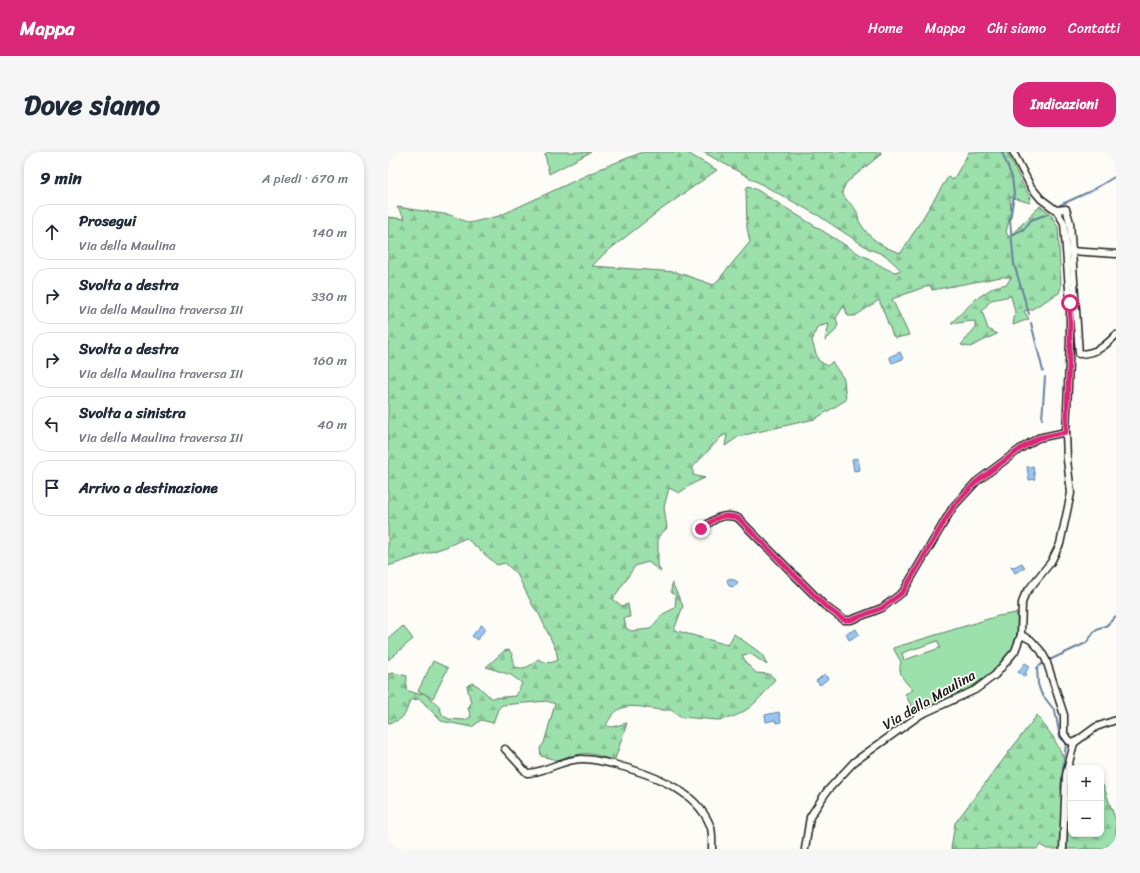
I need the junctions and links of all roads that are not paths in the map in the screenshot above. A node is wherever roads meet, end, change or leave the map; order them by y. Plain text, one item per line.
1 (1013, 152) edge
2 (1056, 210) junction
3 (1069, 251) junction
4 (1116, 254) edge
5 (1116, 335) edge
6 (1066, 432) junction
7 (701, 529) dead end
8 (1021, 635) junction
9 (1116, 720) edge
10 (1074, 743) junction
11 (504, 749) dead end
12 (712, 849) edge
13 (805, 849) edge
14 (1063, 849) edge

1 - 2 street, Via della Maulina
2 - 3 street, Via della Maulina
2 - 3 street
3 - 4 street
3 - 5 street
3 - 6 street, Via della Maulina
6 - 7 street
6 - 8 street, Via della Maulina
8 - 10 street
8 - 13 street, Via della Maulina
9 - 10 street
10 - 14 street
11 - 12 street

